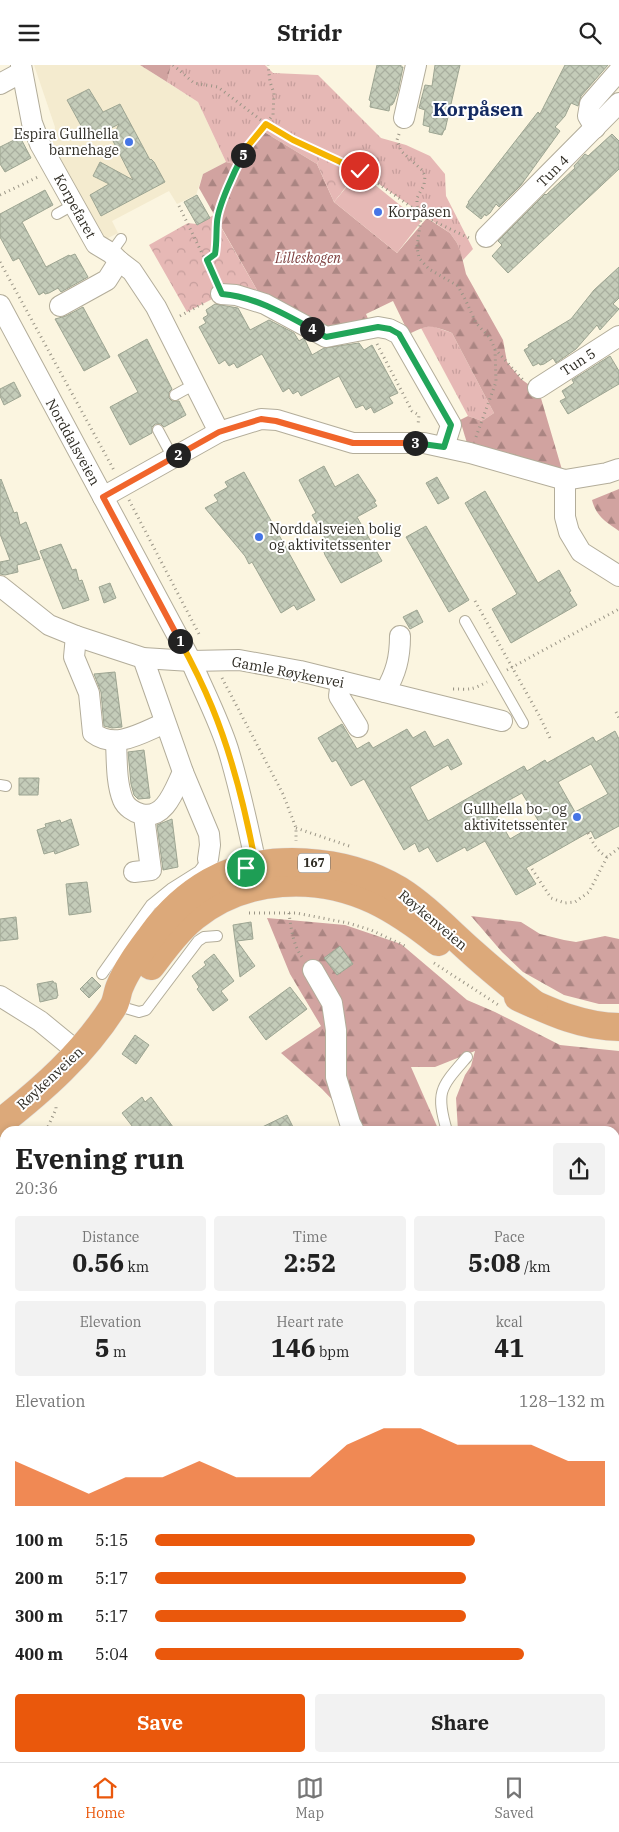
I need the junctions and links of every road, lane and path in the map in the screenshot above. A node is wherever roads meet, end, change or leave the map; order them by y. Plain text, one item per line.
1 (173, 65) edge
2 (268, 65) edge
3 (416, 65) edge
4 (618, 72) edge
5 (26, 73) edge
6 (0, 84) edge
7 (619, 103) edge
8 (404, 118) joint
9 (266, 124) junction
10 (595, 129) junction
11 (54, 169) junction
12 (0, 195) edge
13 (179, 206) dead end
14 (419, 212) junction
15 (486, 237) joint
16 (117, 251) junction
17 (207, 260) junction
18 (222, 294) joint
19 (0, 305) edge
20 (60, 305) dead end
21 (369, 328) junction
22 (619, 336) edge
23 (495, 349) junction
24 (195, 384) junction
25 (538, 388) joint
26 (176, 395) dead end
27 (158, 430) dead end
28 (417, 430) dead end
29 (219, 432) junction
30 (474, 442) dead end
31 (444, 447) junction
32 (173, 458) junction
33 (619, 469) edge
34 (565, 480) junction
35 (103, 497) junction
36 (619, 575) edge
37 (0, 586) edge
38 (475, 601) dead end
39 (619, 609) edge
40 (465, 621) dead end
41 (400, 636) dead end
42 (76, 637) junction
43 (143, 659) junction
44 (191, 661) junction
45 (512, 668) junction
46 (497, 676) junction
47 (342, 681) junction
48 (385, 692) junction
49 (436, 705) junction
50 (616, 712) dead end
51 (619, 718) edge
52 (502, 721) joint
53 (165, 723) junction
54 (358, 727) dead end
55 (551, 740) dead end
56 (116, 741) junction
57 (183, 771) junction
58 (144, 815) junction
59 (588, 833) dead end
60 (619, 848) edge
61 (607, 857) junction
62 (208, 859) joint
63 (532, 869) dead end
64 (134, 872) dead end
65 (259, 876) junction
66 (296, 904) dead end
67 (245, 913) dead end
68 (289, 913) junction
69 (296, 913) junction
70 (217, 936) dead end
71 (406, 947) dead end
72 (429, 960) dead end
73 (313, 970) joint
74 (102, 974) dead end
75 (0, 996) edge
76 (114, 1005) junction
77 (507, 1011) dead end
78 (619, 1027) edge
79 (79, 1053) junction
80 (467, 1057) dead end
81 (56, 1102) dead end
82 (0, 1123) edge
83 (48, 1126) edge
84 (352, 1126) edge
85 (446, 1126) edge

1 - 9 path
2 - 9 path
3 - 8 street
4 - 10 street
5 - 6 street
5 - 11 street, Korpefaret
7 - 10 street, Tun 4
8 - 14 path
9 - 14 path
9 - 17 path
10 - 15 street, Tun 4
11 - 12 path
11 - 16 street, Korpefaret
13 - 17 path
14 - 15 path
14 - 23 path
16 - 20 street
16 - 24 street, Korpefaret
17 - 18 path
18 - 21 street
19 - 35 street, Norddalsveien
21 - 28 path
21 - 31 street
22 - 25 street, Tun 5
23 - 25 path
23 - 30 path
24 - 26 lane
24 - 29 street, Korpefaret
27 - 32 lane
29 - 31 street
29 - 32 street
31 - 34 street
32 - 35 street
33 - 34 street
34 - 36 street
35 - 44 street, Norddalsveien
37 - 42 street, Gamle Røykenvei
38 - 45 path
39 - 45 path
40 - 46 lane
41 - 48 street
42 - 43 street, Gamle Røykenvei
42 - 56 street
43 - 44 street, Gamle Røykenvei
43 - 53 street
44 - 47 street, Gamle Røykenvei
44 - 65 street, Norddalsveien
45 - 46 path
45 - 55 path
46 - 49 path
46 - 52 lane
47 - 48 street, Gamle Røykenvei
47 - 54 street
48 - 49 street, Gamle Røykenvei
49 - 52 street, Gamle Røykenvei
50 - 51 path
53 - 56 street
53 - 57 street
56 - 58 street
57 - 58 street
57 - 62 street
58 - 64 street
59 - 61 path
60 - 61 path
61 - 63 path
62 - 74 lane
65 - 76 main road, Røykenveien / 167
65 - 78 main road, Røykenveien / 167
66 - 69 path
67 - 68 path
68 - 69 path
68 - 73 path
69 - 71 path
70 - 76 lane
72 - 77 path
73 - 84 street
75 - 79 street
76 - 79 main road, Røykenveien / 167
79 - 82 main road, Røykenveien / 167
80 - 85 lane
81 - 83 path

